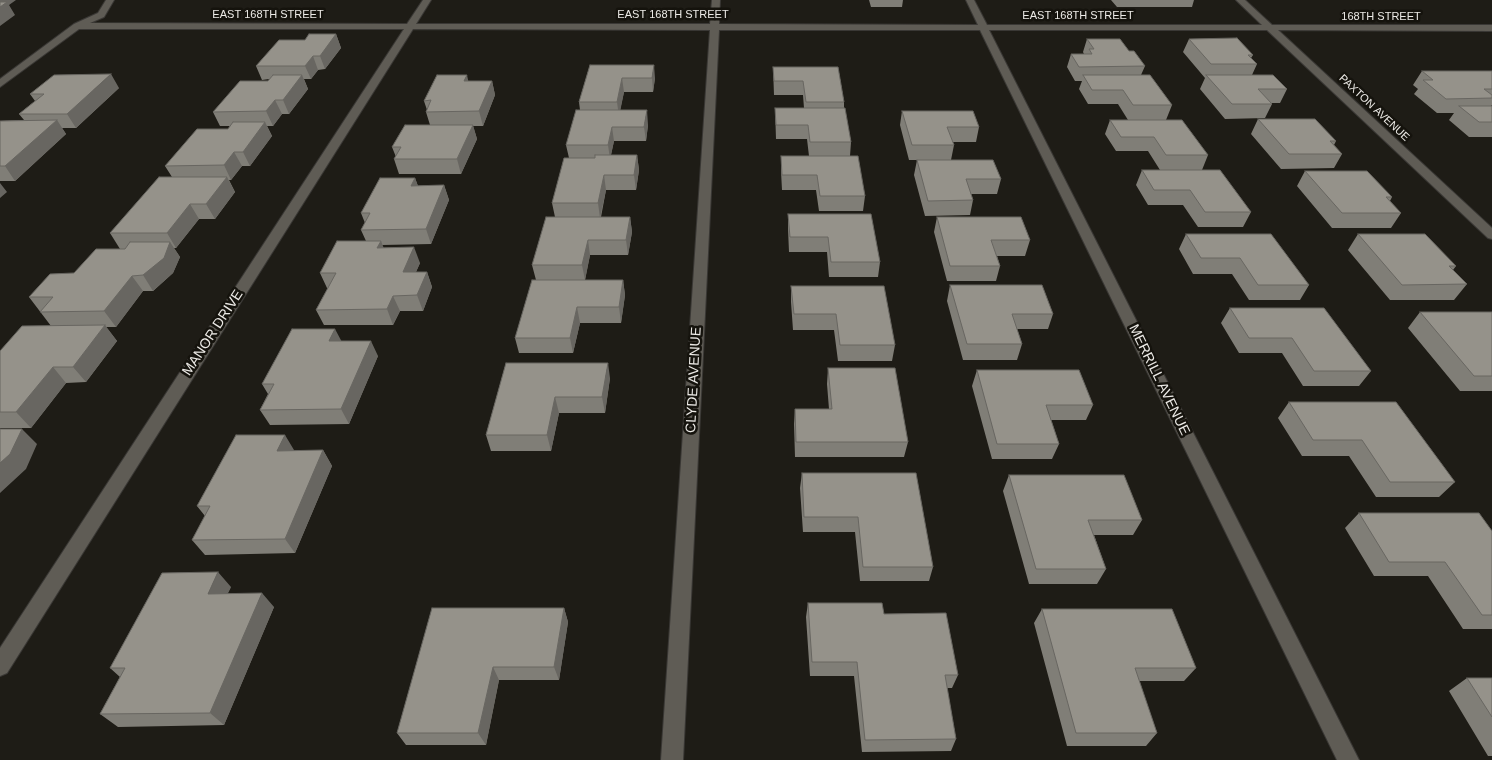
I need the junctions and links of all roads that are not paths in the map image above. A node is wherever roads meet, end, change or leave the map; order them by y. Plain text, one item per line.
1 (110, 0) edge
2 (427, 0) edge
3 (716, 0) edge
4 (970, 0) edge
5 (1240, 0) edge
6 (77, 26) junction
7 (410, 26) junction
8 (714, 26) junction
9 (983, 27) junction
10 (1270, 28) junction
11 (1492, 28) edge
12 (0, 84) edge
13 (1492, 235) edge
14 (0, 666) edge
15 (672, 760) edge
16 (1348, 760) edge

1 - 6 street
2 - 7 street, MANOR DRIVE
3 - 8 street, CLYDE AVENUE
4 - 9 street, MERRILL AVENUE
5 - 10 street, PAXTON AVENUE
6 - 7 street, EAST 168TH STREET
6 - 12 street
7 - 8 street, EAST 168TH STREET
7 - 14 street, MANOR DRIVE
8 - 9 street, EAST 168TH STREET
8 - 15 street, CLYDE AVENUE
9 - 10 street, EAST 168TH STREET
9 - 16 street, MERRILL AVENUE
10 - 11 street, 168TH STREET
10 - 13 street, PAXTON AVENUE

